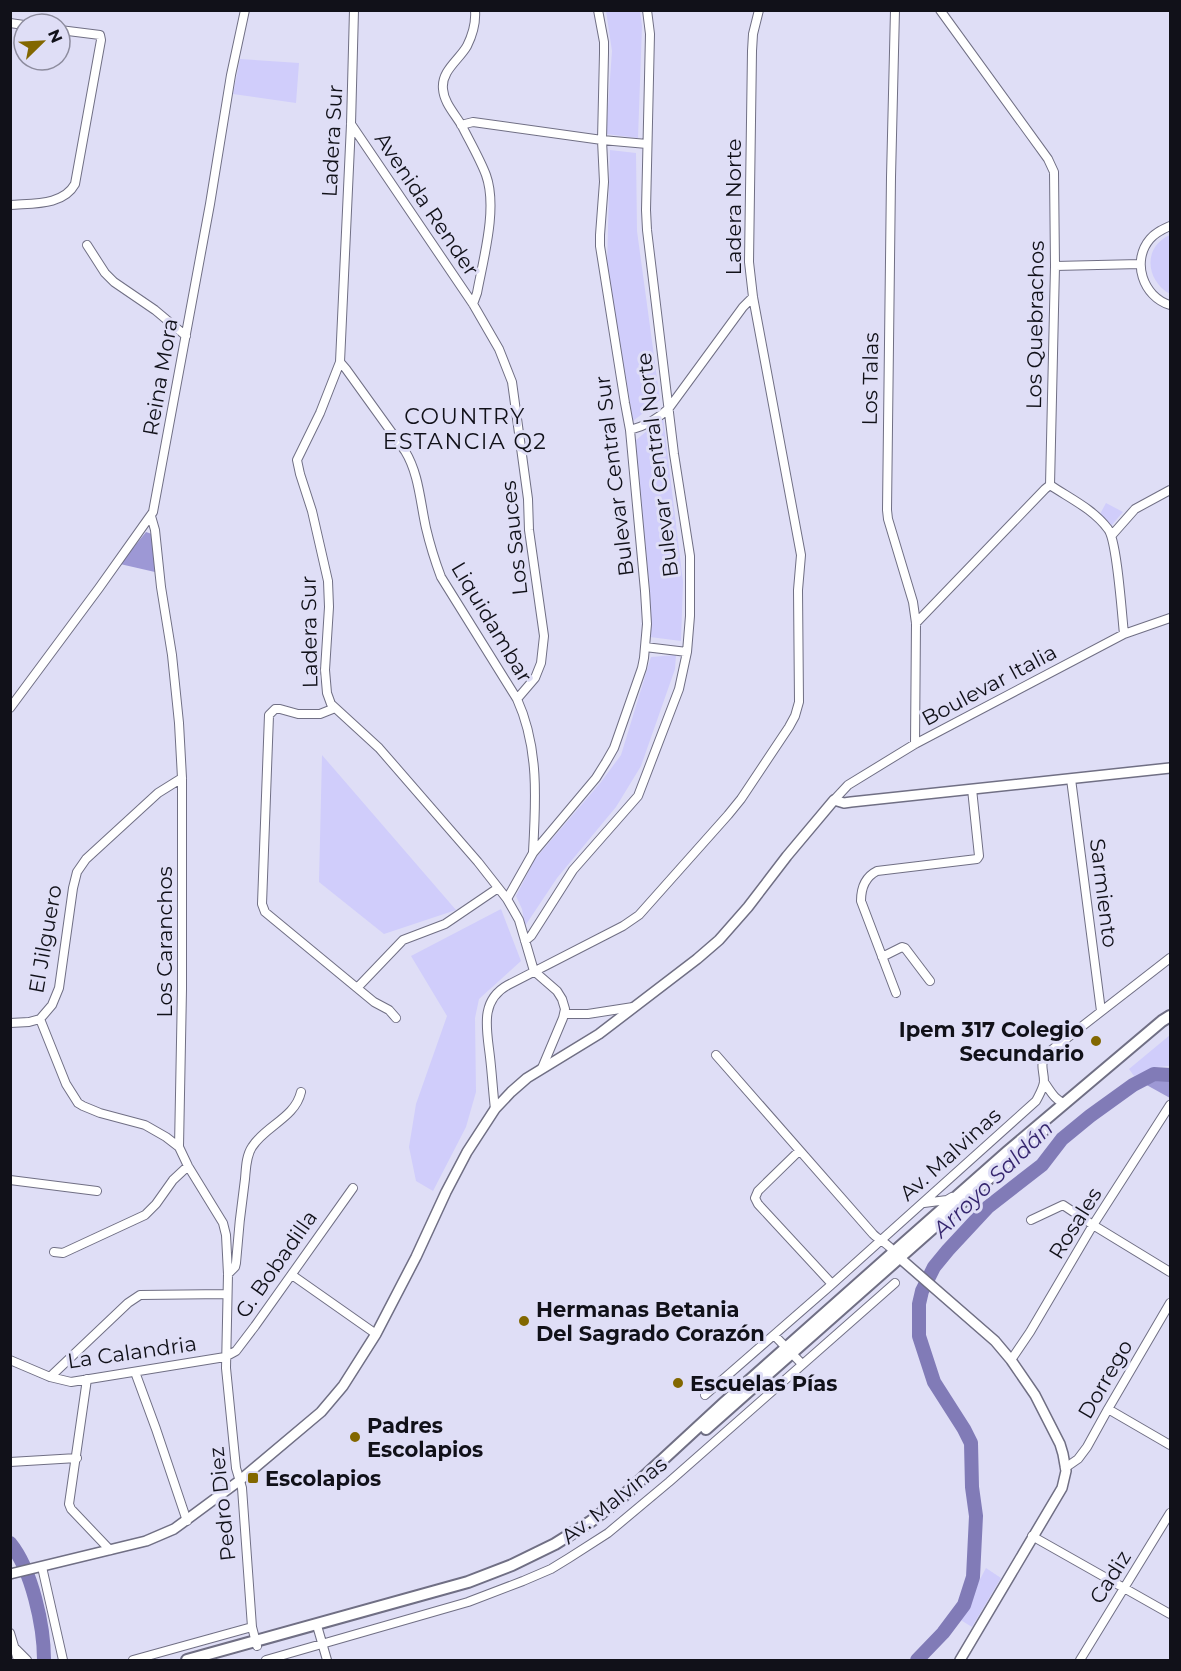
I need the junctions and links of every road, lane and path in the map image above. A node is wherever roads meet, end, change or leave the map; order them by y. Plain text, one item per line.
1 (246, 10) edge
2 (354, 10) edge
3 (475, 10) edge
4 (597, 10) edge
5 (647, 10) edge
6 (759, 10) edge
7 (895, 10) edge
8 (940, 10) edge
9 (72, 32) edge
10 (351, 124) junction
11 (461, 125) junction
12 (602, 140) junction
13 (647, 144) junction
14 (10, 205) edge
15 (1170, 226) edge
16 (87, 245) dead end
17 (1140, 264) junction
18 (1055, 266) junction
19 (753, 297) junction
20 (473, 304) junction
21 (1170, 306) edge
22 (186, 336) junction
23 (340, 362) junction
24 (669, 408) junction
25 (630, 430) junction
26 (1050, 485) junction
27 (1170, 490) edge
28 (151, 516) junction
29 (1112, 535) junction
30 (1170, 618) edge
31 (916, 623) junction
32 (1124, 634) junction
33 (645, 647) junction
34 (687, 652) junction
35 (517, 699) junction
36 (10, 708) edge
37 (335, 708) junction
38 (915, 744) junction
39 (1170, 768) edge
40 (182, 778) junction
41 (1071, 779) junction
42 (972, 789) junction
43 (834, 800) junction
44 (533, 853) junction
45 (498, 888) junction
46 (507, 899) junction
47 (525, 941) junction
48 (882, 957) junction
49 (1170, 958) edge
50 (534, 971) junction
51 (930, 981) dead end
52 (358, 987) junction
53 (896, 993) dead end
54 (633, 1007) junction
55 (1101, 1011) junction
56 (564, 1014) junction
57 (1170, 1016) edge
58 (40, 1018) junction
59 (396, 1018) dead end
60 (10, 1023) edge
61 (716, 1055) dead end
62 (542, 1068) junction
63 (1044, 1082) junction
64 (301, 1092) dead end
65 (1065, 1103) junction
66 (1170, 1105) edge
67 (495, 1109) junction
68 (179, 1147) junction
69 (799, 1151) junction
70 (1007, 1152) junction
71 (188, 1166) junction
72 (10, 1180) edge
73 (353, 1188) dead end
74 (98, 1191) dead end
75 (923, 1203) junction
76 (1031, 1220) dead end
77 (1093, 1225) junction
78 (880, 1241) junction
79 (54, 1252) dead end
80 (898, 1255) junction
81 (1170, 1272) edge
82 (228, 1274) junction
83 (292, 1275) junction
84 (894, 1283) dead end
85 (832, 1284) junction
86 (227, 1294) junction
87 (1170, 1303) edge
88 (845, 1306) junction
89 (855, 1318) junction
90 (376, 1334) junction
91 (774, 1335) junction
92 (789, 1351) junction
93 (225, 1357) junction
94 (10, 1360) edge
95 (1011, 1360) junction
96 (802, 1364) junction
97 (135, 1372) junction
98 (50, 1377) junction
99 (87, 1379) junction
100 (705, 1395) dead end
101 (1108, 1409) junction
102 (1170, 1445) edge
103 (77, 1458) junction
104 (10, 1462) edge
105 (1065, 1468) junction
106 (239, 1481) junction
107 (1170, 1513) edge
108 (187, 1521) junction
109 (1032, 1536) junction
110 (110, 1550) junction
111 (38, 1568) junction
112 (10, 1574) edge
113 (1125, 1588) junction
114 (1170, 1614) edge
115 (252, 1627) junction
116 (318, 1629) junction
117 (10, 1633) edge
118 (256, 1644) junction
119 (322, 1644) junction
120 (15, 1647) junction
121 (18, 1660) edge
122 (27, 1660) edge
123 (63, 1660) edge
124 (133, 1660) edge
125 (187, 1660) edge
126 (203, 1660) edge
127 (266, 1660) edge
128 (327, 1660) edge
129 (960, 1660) edge
130 (1080, 1660) edge

1 - 22 street, Reina Mora
2 - 10 street, Ladera Sur
3 - 11 street
4 - 12 street, Bulevar Central Sur
5 - 13 street, Bulevar Central Norte
6 - 19 street, Ladera Norte
7 - 31 street, Los Talas
8 - 18 street, Los Quebrachos
9 - 14 street
10 - 20 street, Avenida Render
10 - 23 street, Ladera Sur
11 - 12 street
11 - 20 street
12 - 13 street
12 - 25 street, Bulevar Central Sur
13 - 24 street, Bulevar Central Norte
15 - 17 street
16 - 22 street
17 - 18 street
17 - 21 street
18 - 26 street, Los Quebrachos
19 - 24 street
19 - 50 street, Ladera Norte
20 - 35 street, Los Sauces
22 - 28 street, Reina Mora
23 - 35 street, Liquidambar
23 - 37 street, Ladera Sur
24 - 25 street
24 - 34 street, Bulevar Central Norte
25 - 33 street, Bulevar Central Sur
26 - 29 street
26 - 31 street
27 - 29 street
28 - 36 street, Reina Mora
28 - 40 street, Los Caranchos
29 - 32 street
30 - 32 street, Boulevar Italia
31 - 38 street, Los Talas
32 - 38 street, Boulevar Italia
33 - 34 street
33 - 44 street, Bulevar Central Sur
34 - 47 street, Bulevar Central Norte
35 - 44 street, Liquidambar
37 - 45 street, Ladera Sur
37 - 52 street
38 - 43 street, Boulevar Italia
39 - 41 street
40 - 58 street, El Jilguero
40 - 68 street, Los Caranchos
41 - 42 street
41 - 55 street, Sarmiento
42 - 43 street
42 - 48 street
43 - 54 street
44 - 46 street, Bulevar Central Sur
45 - 46 street, Ladera Sur
45 - 52 street
46 - 47 street, Ladera Sur
47 - 50 street, Ladera Sur
48 - 51 street
48 - 53 street
49 - 55 street, Av. Malvinas
50 - 56 street
50 - 67 street, Ladera Norte
52 - 59 street
54 - 56 street
54 - 62 street
55 - 63 street, Av. Malvinas
56 - 62 street
57 - 65 main road
57 - 80 main road
58 - 60 street
58 - 68 street, El Jilguero
61 - 69 street
62 - 67 street
63 - 65 street
63 - 75 street, Av. Malvinas
64 - 82 street
65 - 70 main road
66 - 77 street, Rosales
67 - 90 street
68 - 71 street, Los Caranchos
69 - 78 street
69 - 85 street
70 - 75 street
70 - 80 main road
71 - 79 street
71 - 82 street, Los Caranchos
72 - 74 street
73 - 83 street, G. Bobadilla
75 - 78 street, Av. Malvinas
76 - 77 street
77 - 81 street
77 - 95 street, Rosales
78 - 80 street
78 - 85 street, Av. Malvinas
80 - 88 main road
80 - 92 main road
80 - 95 street
82 - 86 street, Los Caranchos
83 - 90 street
83 - 93 street, G. Bobadilla
84 - 89 street, Av. Malvinas
85 - 91 street, Av. Malvinas
86 - 93 street, Los Caranchos
86 - 98 street
87 - 101 street, Dorrego
88 - 89 street
88 - 92 main road
89 - 96 street, Av. Malvinas
90 - 106 street
91 - 92 street
91 - 100 street, Av. Malvinas
92 - 96 street
92 - 116 main road
92 - 118 main road
93 - 97 street, La Calandria
93 - 106 street, Pedro Diez
94 - 98 street, La Calandria
95 - 105 street
96 - 119 street, Av. Malvinas
97 - 99 street, La Calandria
97 - 108 street
98 - 99 street, La Calandria
99 - 103 street
101 - 102 street
101 - 105 street, Dorrego
103 - 104 street
103 - 110 street
105 - 109 street
106 - 108 street
106 - 115 street, Pedro Diez
107 - 113 street, Cadiz
108 - 110 street
109 - 113 street
109 - 129 street
110 - 111 street
111 - 112 street
111 - 123 street
113 - 114 street
113 - 130 street, Cadiz
115 - 118 street, Pedro Diez
115 - 124 street
116 - 118 main road
116 - 119 street
117 - 120 street
118 - 125 main road
118 - 126 main road
119 - 127 street, Av. Malvinas
119 - 128 street
120 - 121 street
120 - 122 street

